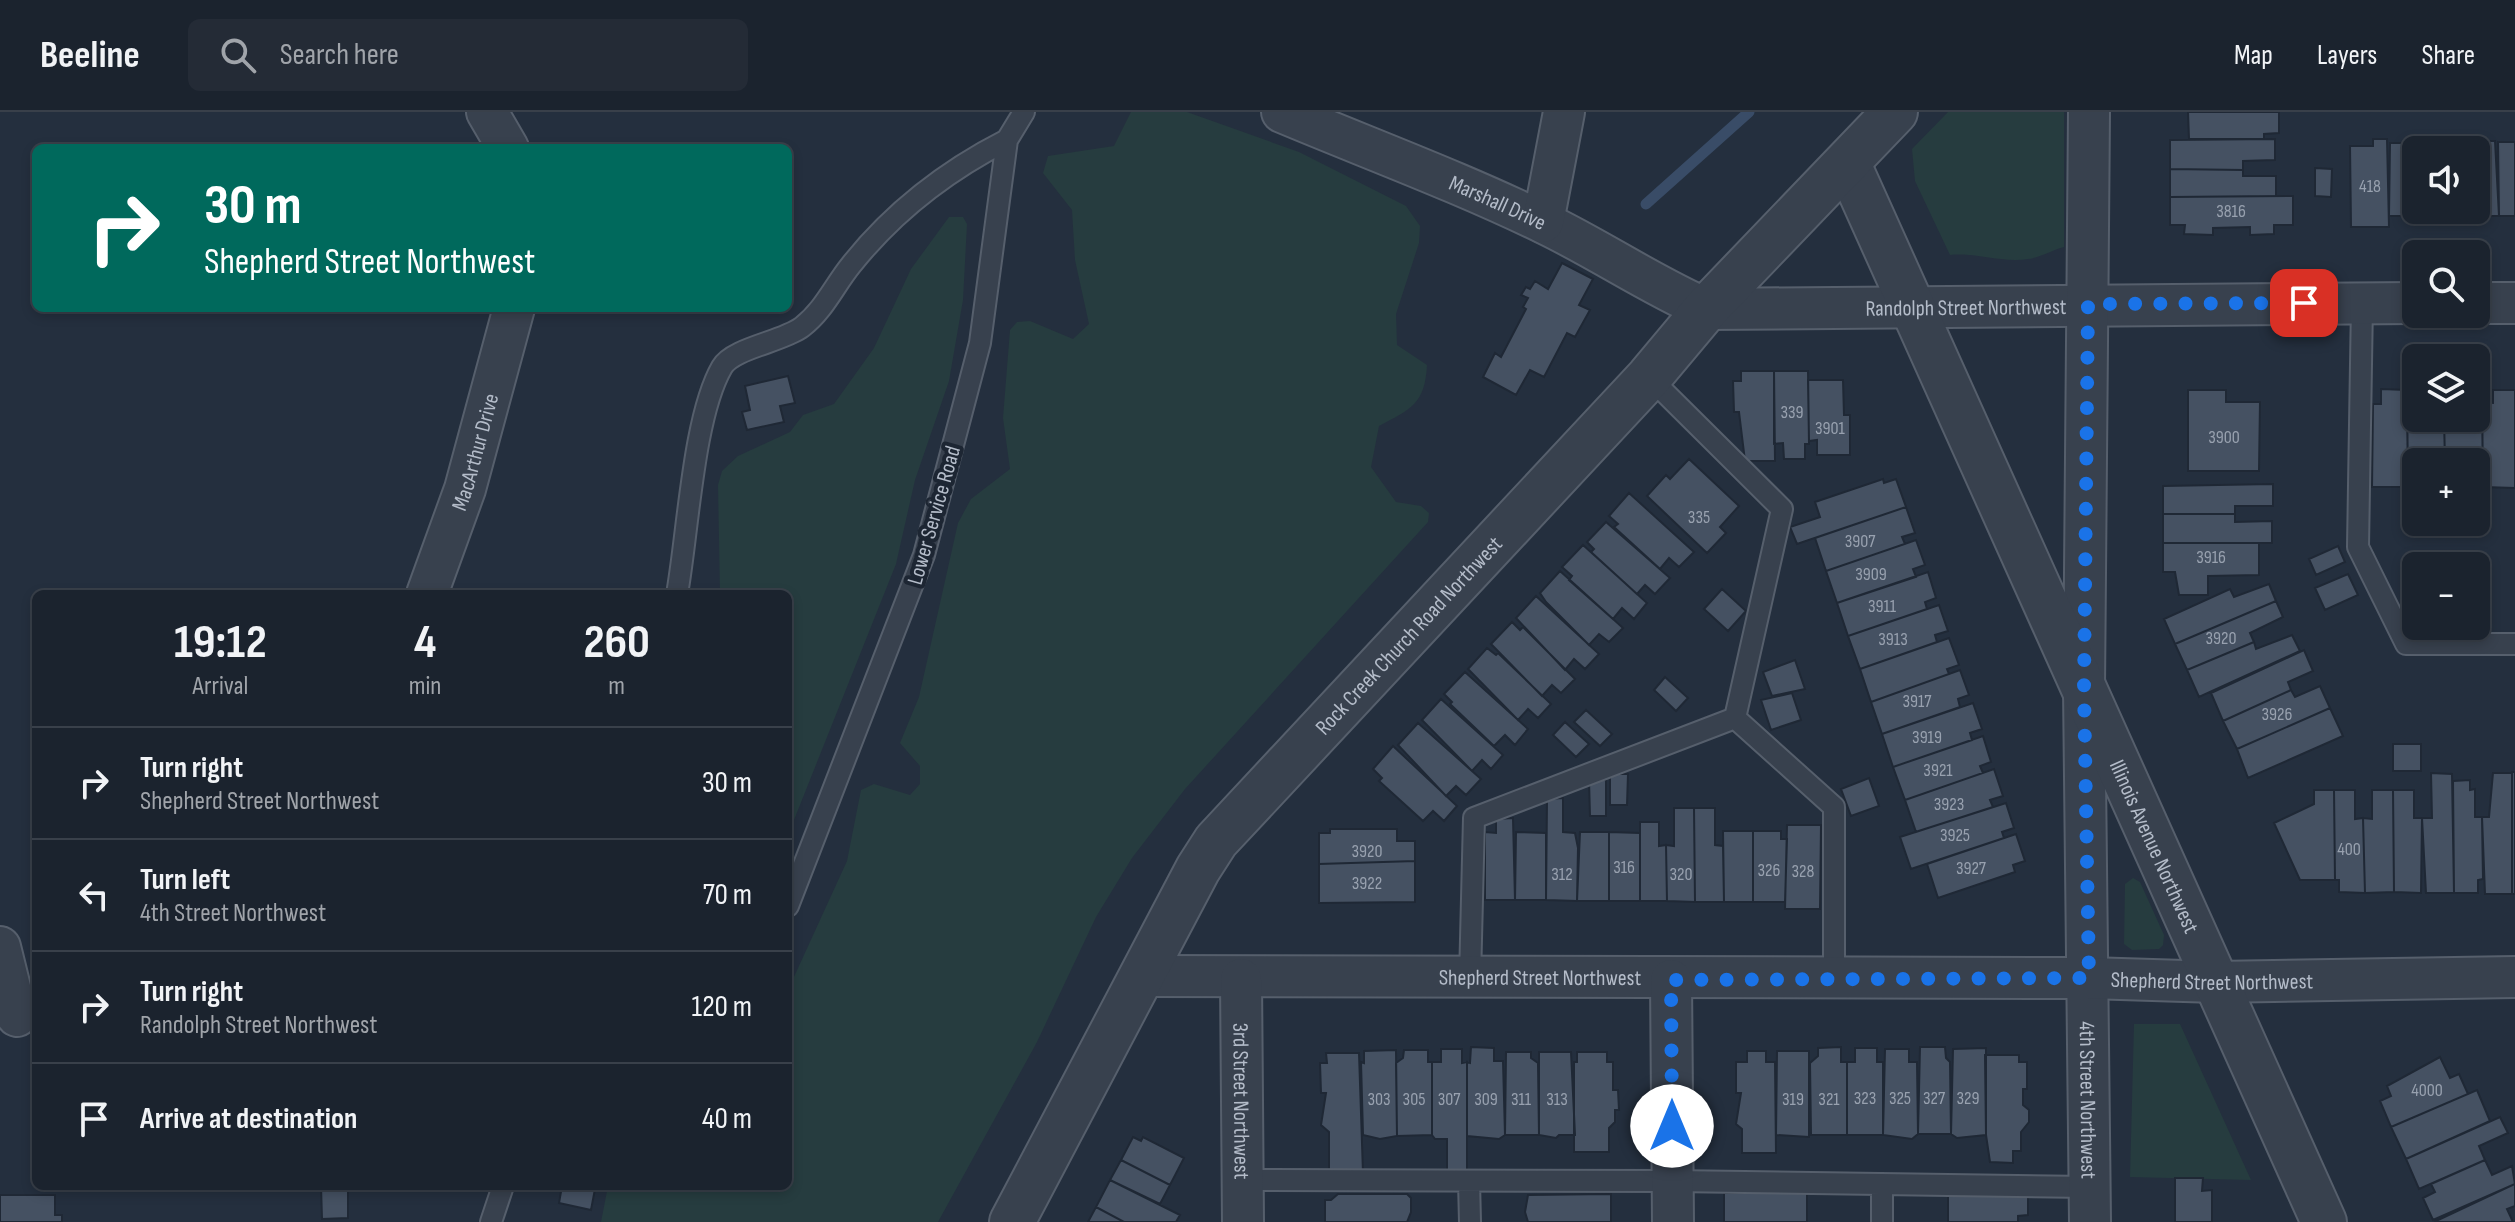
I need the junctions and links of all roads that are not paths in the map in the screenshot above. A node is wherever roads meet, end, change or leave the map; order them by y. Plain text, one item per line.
1 (487, 112) edge
2 (1024, 112) edge
3 (1282, 112) edge
4 (1564, 112) edge
5 (1895, 112) edge
6 (2089, 112) edge
7 (1007, 140) junction
8 (506, 144) edge
9 (1848, 164) junction
10 (1543, 222) junction
11 (2362, 303) junction
12 (2402, 303) edge
13 (2490, 303) edge
14 (2515, 303) edge
15 (2088, 304) junction
16 (1913, 307) junction
17 (1706, 309) junction
18 (513, 312) edge
19 (1649, 377) junction
20 (428, 590) edge
21 (678, 590) edge
22 (2515, 644) edge
23 (2084, 688) junction
24 (1735, 718) junction
25 (792, 896) edge
26 (0, 947) edge
27 (1142, 976) junction
28 (2515, 977) edge
29 (2089, 978) junction
30 (1241, 979) junction
31 (1470, 979) junction
32 (1834, 979) junction
33 (1671, 980) junction
34 (2216, 982) junction
35 (18, 1016) edge
36 (1243, 1180) junction
37 (1469, 1181) junction
38 (1673, 1181) junction
39 (1882, 1184) junction
40 (502, 1190) edge
41 (2090, 1205) edge
42 (491, 1222) edge
43 (1012, 1222) edge
44 (1243, 1222) edge
45 (1470, 1222) edge
46 (1673, 1222) edge
47 (1882, 1222) edge
48 (2324, 1222) edge

1 - 8 street
2 - 7 lane, Lower Service Road
3 - 10 street, Marshall Drive
4 - 10 street
5 - 9 street, Rock Creek Church Road Northwest
6 - 15 street, 4th Street Northwest
7 - 21 lane
7 - 25 lane, Lower Service Road
9 - 16 street, Illinois Avenue Northwest
9 - 17 street, Rock Creek Church Road Northwest
10 - 17 street, Marshall Drive
11 - 12 street, Randolph Street Northwest
11 - 15 street, Randolph Street Northwest
11 - 22 lane
13 - 14 street
15 - 16 street, Randolph Street Northwest
15 - 23 street, 4th Street Northwest
16 - 17 street, Randolph Street Northwest
16 - 23 street, Illinois Avenue Northwest
17 - 19 street, Rock Creek Church Road Northwest
18 - 20 street, MacArthur Drive
19 - 24 lane
19 - 27 street, Rock Creek Church Road Northwest
23 - 29 street, 4th Street Northwest
23 - 34 street, Illinois Avenue Northwest
24 - 31 lane
24 - 32 lane
26 - 35 street
27 - 30 street, Shepherd Street Northwest
27 - 43 street, Rock Creek Church Road Northwest
28 - 34 street, Shepherd Street Northwest
29 - 32 street, Shepherd Street Northwest
29 - 34 street, Shepherd Street Northwest
29 - 41 street, 4th Street Northwest
30 - 31 street, Shepherd Street Northwest
30 - 36 street, 3rd Street Northwest
31 - 33 street, Shepherd Street Northwest
32 - 33 street, Shepherd Street Northwest
33 - 38 street
34 - 48 street, Illinois Avenue Northwest
36 - 37 lane
36 - 44 street, 3rd Street Northwest
37 - 38 lane
37 - 45 lane
38 - 39 lane
38 - 46 street
39 - 41 lane
39 - 47 lane
40 - 42 lane

